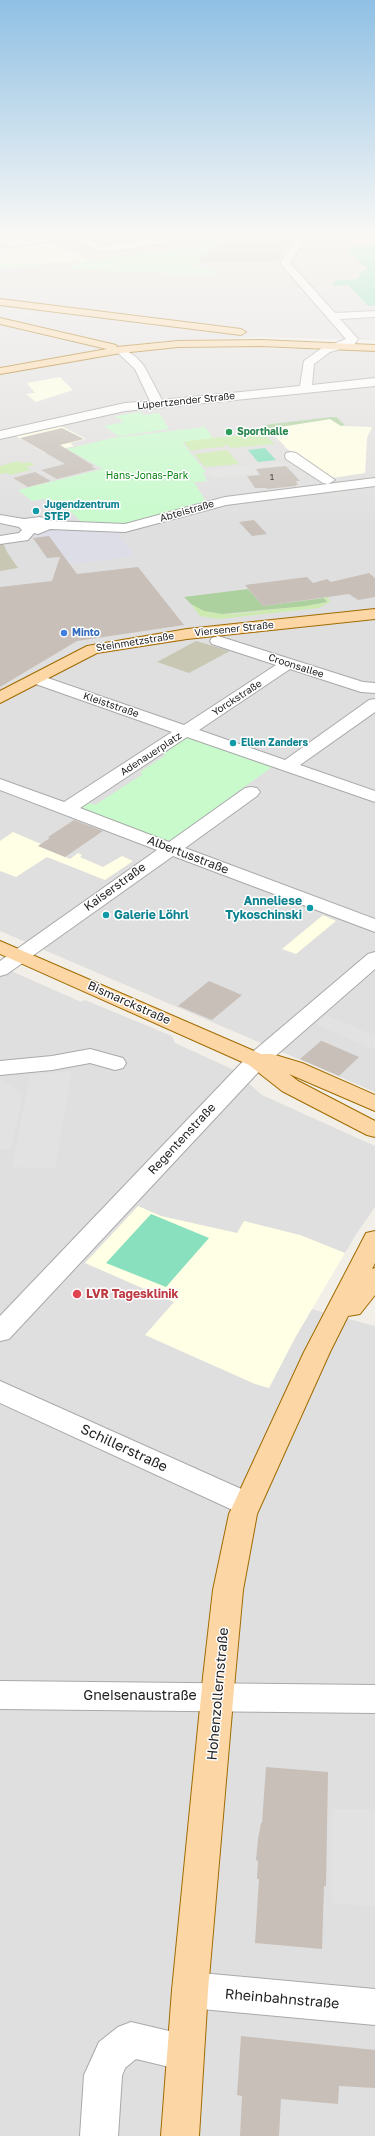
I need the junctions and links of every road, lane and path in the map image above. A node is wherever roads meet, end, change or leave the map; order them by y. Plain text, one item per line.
1 (39, 331) edge
2 (228, 331) edge
3 (346, 331) edge
4 (80, 341) junction
5 (310, 341) junction
6 (350, 343) junction
7 (375, 344) edge
8 (338, 346) junction
9 (375, 348) edge
10 (118, 349) junction
11 (86, 355) junction
12 (132, 358) junction
13 (0, 370) edge
14 (370, 382) edge
15 (308, 389) junction
16 (375, 392) edge
17 (158, 404) junction
18 (20, 419) dead end
19 (33, 428) junction
20 (0, 435) edge
21 (291, 456) dead end
22 (328, 480) junction
23 (375, 482) edge
24 (268, 496) junction
25 (0, 519) edge
26 (29, 526) junction
27 (0, 540) edge
28 (375, 606) edge
29 (375, 614) edge
30 (187, 634) junction
31 (218, 642) dead end
32 (288, 664) junction
33 (36, 679) junction
34 (375, 688) edge
35 (0, 698) edge
36 (375, 704) edge
37 (186, 731) junction
38 (287, 766) junction
39 (0, 784) edge
40 (251, 792) dead end
41 (375, 797) edge
42 (66, 809) junction
43 (170, 848) junction
44 (375, 926) edge
45 (0, 947) edge
46 (20, 956) junction
47 (375, 958) edge
48 (0, 970) edge
49 (257, 1060) junction
50 (115, 1063) dead end
51 (0, 1068) edge
52 (375, 1104) edge
53 (375, 1130) edge
54 (375, 1239) edge
55 (375, 1276) edge
56 (0, 1332) edge
57 (317, 1352) junction
58 (0, 1391) edge
59 (248, 1504) junction
60 (0, 1695) edge
61 (218, 1696) junction
62 (375, 1699) edge
63 (190, 1990) junction
64 (375, 2007) edge
65 (186, 2053) junction
66 (98, 2136) edge
67 (180, 2136) edge

1 - 4 main road
2 - 5 main road
3 - 6 street
4 - 10 main road
4 - 11 main road
5 - 6 main road
5 - 10 main road
6 - 7 main road
6 - 8 street
8 - 9 main road
8 - 10 main road
8 - 15 street
10 - 11 main road
10 - 12 street
11 - 12 street
11 - 13 main road
12 - 17 street
14 - 15 street, Lüpertzender Straße
14 - 16 street
15 - 17 street, Lüpertzender Straße
17 - 19 street, Lüpertzender Straße
18 - 19 street
19 - 20 street, Lüpertzender Straße
21 - 22 street
22 - 23 street, Abteistraße
22 - 24 street, Abteistraße
23 - 24 street, Abteistraße
24 - 26 street, Abteistraße
25 - 26 street
26 - 27 street
28 - 30 main road, Viersener Straße
29 - 30 main road, Viersener Straße
30 - 33 main road, Steinmetzstraße
31 - 32 street, Croonsallee
32 - 34 street, Croonsallee
32 - 37 street, Yorckstraße
33 - 35 main road, Steinmetzstraße
33 - 37 street, Kleiststraße
36 - 38 street
37 - 38 street, Adenauerplatz
37 - 42 street, Adenauerplatz
38 - 41 street, Adenauerplatz
39 - 42 street, Albertusstraße
40 - 43 street, Kaiserstraße
42 - 43 street, Albertusstraße
43 - 44 street, Albertusstraße
43 - 46 street, Kaiserstraße
45 - 46 main road, Bismarckstraße
46 - 48 street, Kaiserstraße
46 - 49 main road, Bismarckstraße
47 - 49 street, Regentenstraße
49 - 52 main road, Bismarckstraße
49 - 53 main road, Bismarckstraße
49 - 56 street, Regentenstraße
50 - 51 street
54 - 57 main road, Hohenzollernstraße
55 - 57 main road, Hohenzollernstraße
57 - 59 main road, Hohenzollernstraße
58 - 59 street, Schillerstraße
59 - 61 main road, Hohenzollernstraße
60 - 61 street, Gneisenaustraße
61 - 62 street, Gneisenaustraße
61 - 63 main road, Hohenzollernstraße
63 - 64 street, Rheinbahnstraße
63 - 65 main road, Hohenzollernstraße
65 - 66 street
65 - 67 main road, Hohenzollernstraße

